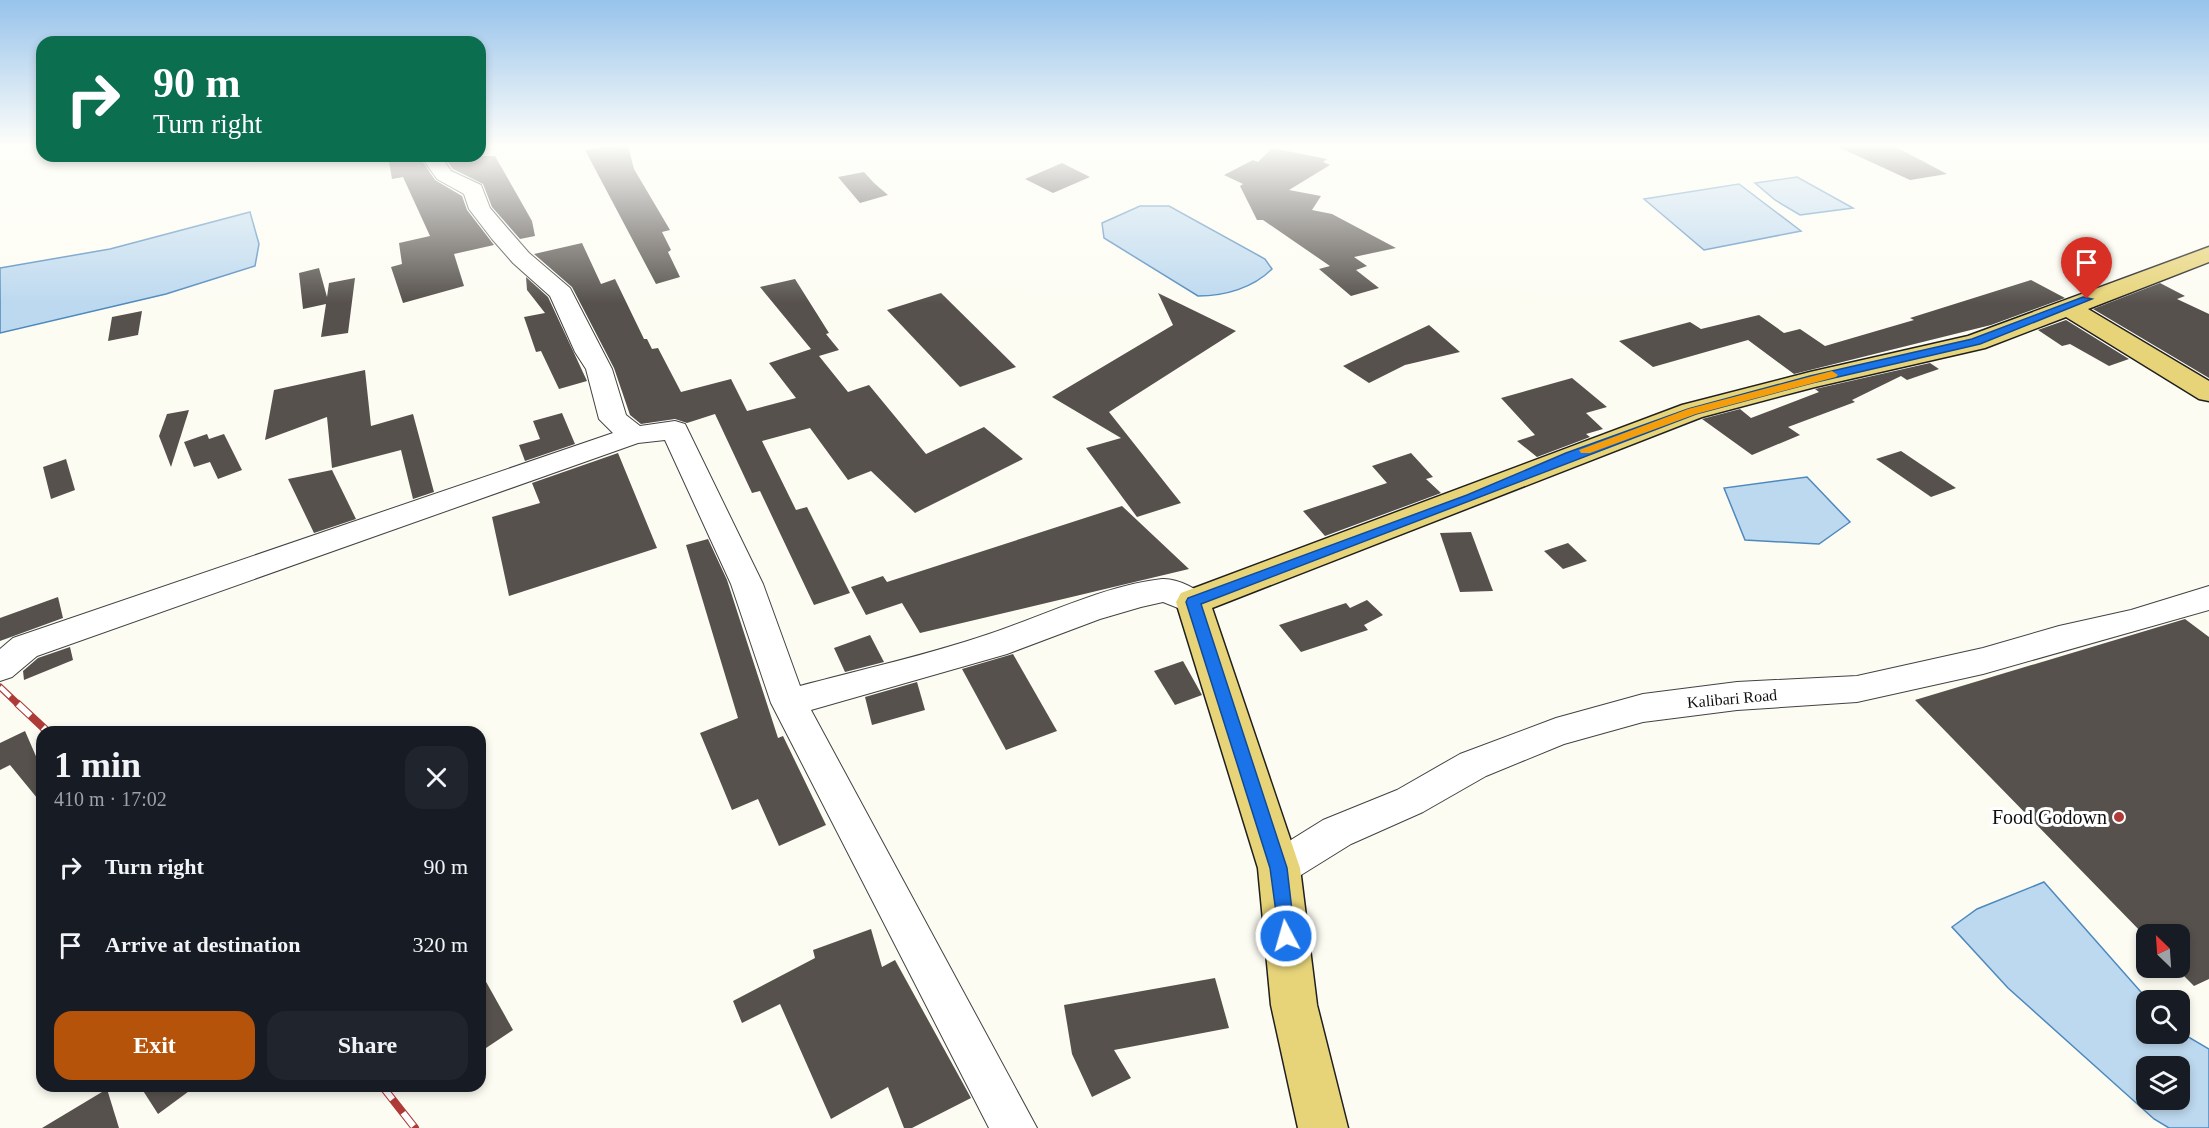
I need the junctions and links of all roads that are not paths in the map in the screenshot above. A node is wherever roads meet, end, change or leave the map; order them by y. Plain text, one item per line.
1 (476, 199) edge
2 (2209, 254) edge
3 (2067, 307) junction
4 (2209, 393) edge
5 (634, 435) junction
6 (2209, 598) edge
7 (1193, 602) junction
8 (0, 668) edge
9 (789, 703) junction
10 (1279, 868) junction
11 (1014, 1128) edge
12 (1323, 1128) edge

1 - 5 street
2 - 3 main road
3 - 4 main road
3 - 7 main road
5 - 8 street
5 - 9 street
6 - 10 street, Kalibari Road
7 - 9 street
7 - 10 main road
9 - 11 street
10 - 12 main road

